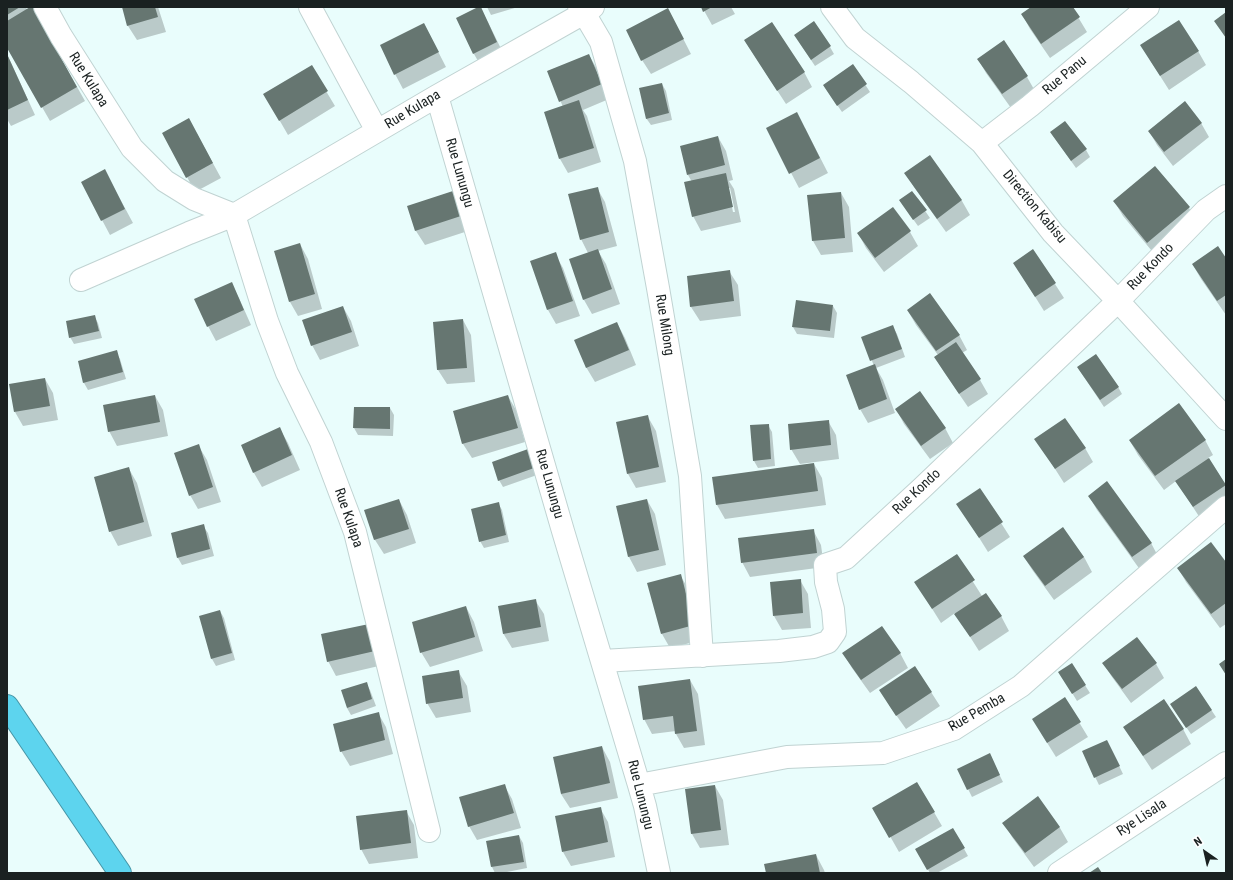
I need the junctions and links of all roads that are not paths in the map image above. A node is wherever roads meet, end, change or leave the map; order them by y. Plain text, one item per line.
1 (45, 7) edge
2 (310, 7) edge
3 (832, 7) edge
4 (1148, 7) edge
5 (585, 9) edge
6 (437, 96) junction
7 (377, 131) junction
8 (982, 143) junction
9 (1226, 196) edge
10 (234, 216) junction
11 (81, 280) dead end
12 (1118, 301) junction
13 (1226, 419) edge
14 (1226, 507) edge
15 (702, 656) junction
16 (602, 661) junction
17 (7, 706) edge
18 (1226, 763) edge
19 (639, 785) junction
20 (429, 831) dead end
21 (120, 873) edge
22 (659, 873) edge
23 (1059, 873) edge

1 - 10 street, Rue Kulapa
2 - 7 street
3 - 8 street, Direction Kabisu
4 - 8 street, Rue Panu
5 - 6 street, Rue Kulapa
5 - 15 street, Rue Milong
6 - 7 street, Rue Kulapa
6 - 16 street, Rue Lunungu
7 - 10 street, Rue Kulapa
8 - 12 street, Direction Kabisu
9 - 12 street, Rue Kondo
10 - 11 street, Rue Kulapa
10 - 20 street, Rue Kulapa
12 - 13 street, Direction Kabisu
12 - 15 street, Rue Kondo
14 - 19 street, Rue Pemba
15 - 16 street, Rue Kondo
16 - 19 street, Rue Lunungu
17 - 21 highway
18 - 23 street, Rye Lisala
19 - 22 street, Rue Lunungu

